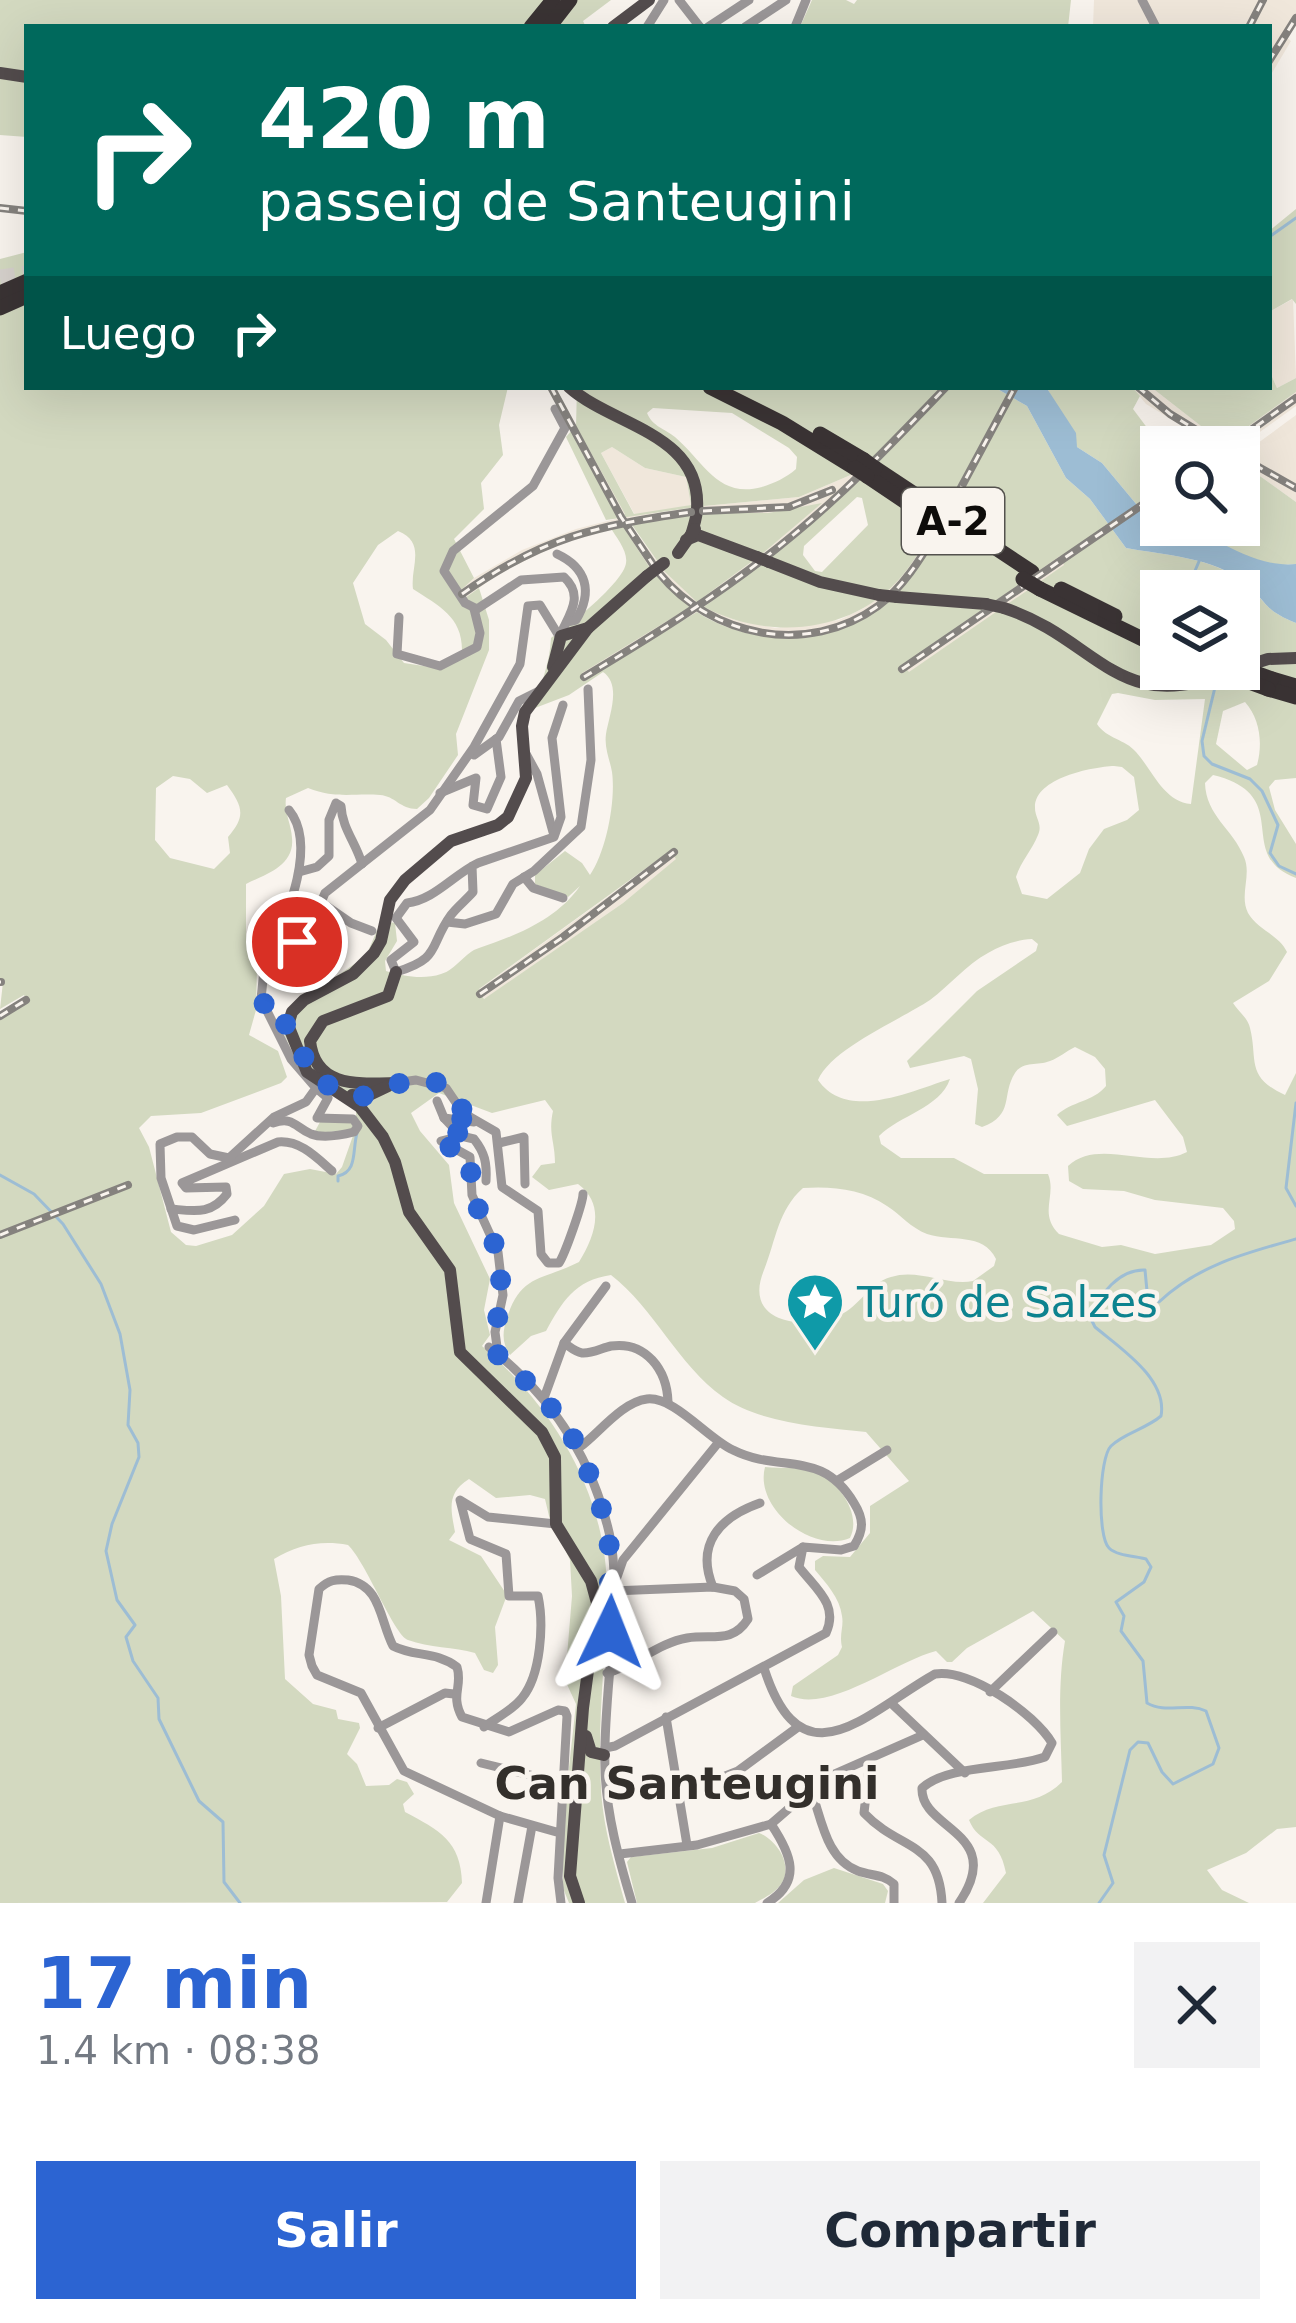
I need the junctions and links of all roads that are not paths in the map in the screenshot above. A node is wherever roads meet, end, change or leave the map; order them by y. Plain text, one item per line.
1 (570, 0) edge
2 (666, 0) edge
3 (679, 0) edge
4 (749, 0) edge
5 (786, 0) edge
6 (653, 6) edge
7 (540, 24) edge
8 (619, 24) edge
9 (701, 24) edge
10 (709, 24) edge
11 (750, 24) edge
12 (574, 390) edge
13 (716, 390) edge
14 (739, 390) edge
15 (555, 409) dead end
16 (676, 451) junction
17 (865, 468) junction
18 (692, 540) junction
19 (557, 554) dead end
20 (1044, 585) junction
21 (474, 609) junction
22 (399, 617) dead end
23 (1140, 628) edge
24 (566, 637) junction
25 (1140, 637) edge
26 (1296, 658) edge
27 (1260, 661) edge
28 (1260, 679) edge
29 (1260, 681) edge
30 (1140, 682) edge
31 (1270, 684) junction
32 (1296, 686) edge
33 (588, 689) dead end
34 (539, 691) junction
35 (1296, 698) edge
36 (563, 705) dead end
37 (496, 739) junction
38 (524, 750) junction
39 (464, 762) junction
40 (440, 793) junction
41 (289, 809) dead end
42 (557, 842) junction
43 (362, 864) junction
44 (472, 866) junction
45 (299, 872) junction
46 (524, 877) junction
47 (563, 898) dead end
48 (322, 903) junction
49 (447, 922) junction
50 (372, 931) dead end
51 (265, 970) junction
52 (396, 971) junction
53 (285, 1021) junction
54 (394, 1083) joint
55 (318, 1084) junction
56 (368, 1101) junction
57 (437, 1101) dead end
58 (444, 1118) junction
59 (479, 1120) junction
60 (258, 1131) junction
61 (461, 1136) junction
62 (499, 1143) junction
63 (229, 1161) junction
64 (332, 1171) dead end
65 (486, 1181) dead end
66 (525, 1184) dead end
67 (584, 1194) dead end
68 (171, 1209) junction
69 (235, 1220) dead end
70 (606, 1286) dead end
71 (565, 1343) junction
72 (544, 1398) junction
73 (668, 1402) junction
74 (718, 1443) junction
75 (580, 1448) junction
76 (887, 1450) dead end
77 (838, 1480) junction
78 (760, 1503) dead end
79 (556, 1524) junction
80 (802, 1547) junction
81 (757, 1575) dead end
82 (713, 1587) junction
83 (612, 1591) junction
84 (1053, 1632) dead end
85 (764, 1668) junction
86 (608, 1673) junction
87 (990, 1692) junction
88 (454, 1694) junction
89 (891, 1703) junction
90 (667, 1717) junction
91 (798, 1726) junction
92 (484, 1727) junction
93 (378, 1728) junction
94 (923, 1735) junction
95 (604, 1754) junction
96 (576, 1758) junction
97 (870, 1759) junction
98 (481, 1762) dead end
99 (965, 1773) junction
100 (563, 1783) junction
101 (811, 1790) junction
102 (677, 1796) junction
103 (500, 1816) junction
104 (771, 1824) junction
105 (532, 1826) junction
106 (560, 1833) junction
107 (687, 1845) junction
108 (620, 1854) junction
109 (486, 1903) edge
110 (518, 1903) edge
111 (561, 1903) edge
112 (579, 1903) edge
113 (632, 1903) edge
114 (767, 1903) edge
115 (894, 1903) edge
116 (942, 1903) edge
117 (959, 1903) edge

1 - 7 highway
2 - 6 street
3 - 9 street
4 - 10 street
5 - 11 street
6 - 8 main road
12 - 16 main road
13 - 17 highway, A-2
14 - 17 highway, A-2
15 - 21 street
16 - 18 main road
16 - 18 main road
17 - 20 highway, A-2, bridge
18 - 24 main road, bridge
18 - 30 main road, bridge
19 - 24 street
20 - 23 highway, A-2
20 - 25 highway, A-2
21 - 22 street
21 - 24 street
24 - 34 main road
24 - 39 street
26 - 27 main road
28 - 31 highway, bridge
29 - 31 highway, bridge
31 - 32 highway
31 - 35 highway
33 - 42 street
34 - 37 street
34 - 38 main road
36 - 42 street
37 - 39 street
37 - 40 street
38 - 42 street
38 - 53 main road
39 - 40 street
40 - 43 street
41 - 45 street
42 - 44 street
42 - 46 street
43 - 45 street
43 - 48 street
44 - 49 street
44 - 52 street
45 - 51 street
46 - 47 street
46 - 49 street
48 - 50 street
48 - 51 street
49 - 52 street
51 - 53 street
52 - 56 main road
53 - 55 main road
53 - 55 main road
54 - 56 main road
54 - 59 street
55 - 56 main road
55 - 60 street
55 - 60 street
56 - 79 main road
57 - 58 street
58 - 59 street
58 - 61 street
59 - 62 street
60 - 63 street
61 - 65 street
61 - 72 street
62 - 66 street
62 - 67 street
63 - 64 street
63 - 68 street
63 - 68 street
68 - 69 street
70 - 71 street
71 - 72 street
71 - 73 street
72 - 75 street
73 - 74 street
73 - 75 street
74 - 77 street
74 - 83 street
75 - 83 street
76 - 77 street
77 - 80 street
78 - 82 street
79 - 92 street
79 - 96 main road
80 - 81 street
80 - 85 street
82 - 83 street
82 - 86 street
83 - 86 street
84 - 87 street
85 - 90 street
85 - 91 street
86 - 95 street
87 - 89 street
87 - 99 street
88 - 92 street
88 - 93 street
88 - 93 street
89 - 91 street
89 - 94 street
90 - 95 street
90 - 102 street
91 - 102 street
92 - 96 street
93 - 103 street
94 - 97 street
94 - 99 street
95 - 96 main road
95 - 96 main road
95 - 108 street
96 - 100 street
96 - 112 main road
97 - 101 street
97 - 116 street
98 - 100 street
99 - 117 street
100 - 106 street
101 - 104 street
101 - 115 street
102 - 107 street
103 - 105 street
103 - 109 street
104 - 107 street
104 - 114 street
105 - 106 street
105 - 110 street
106 - 111 street
107 - 108 street
108 - 113 street

